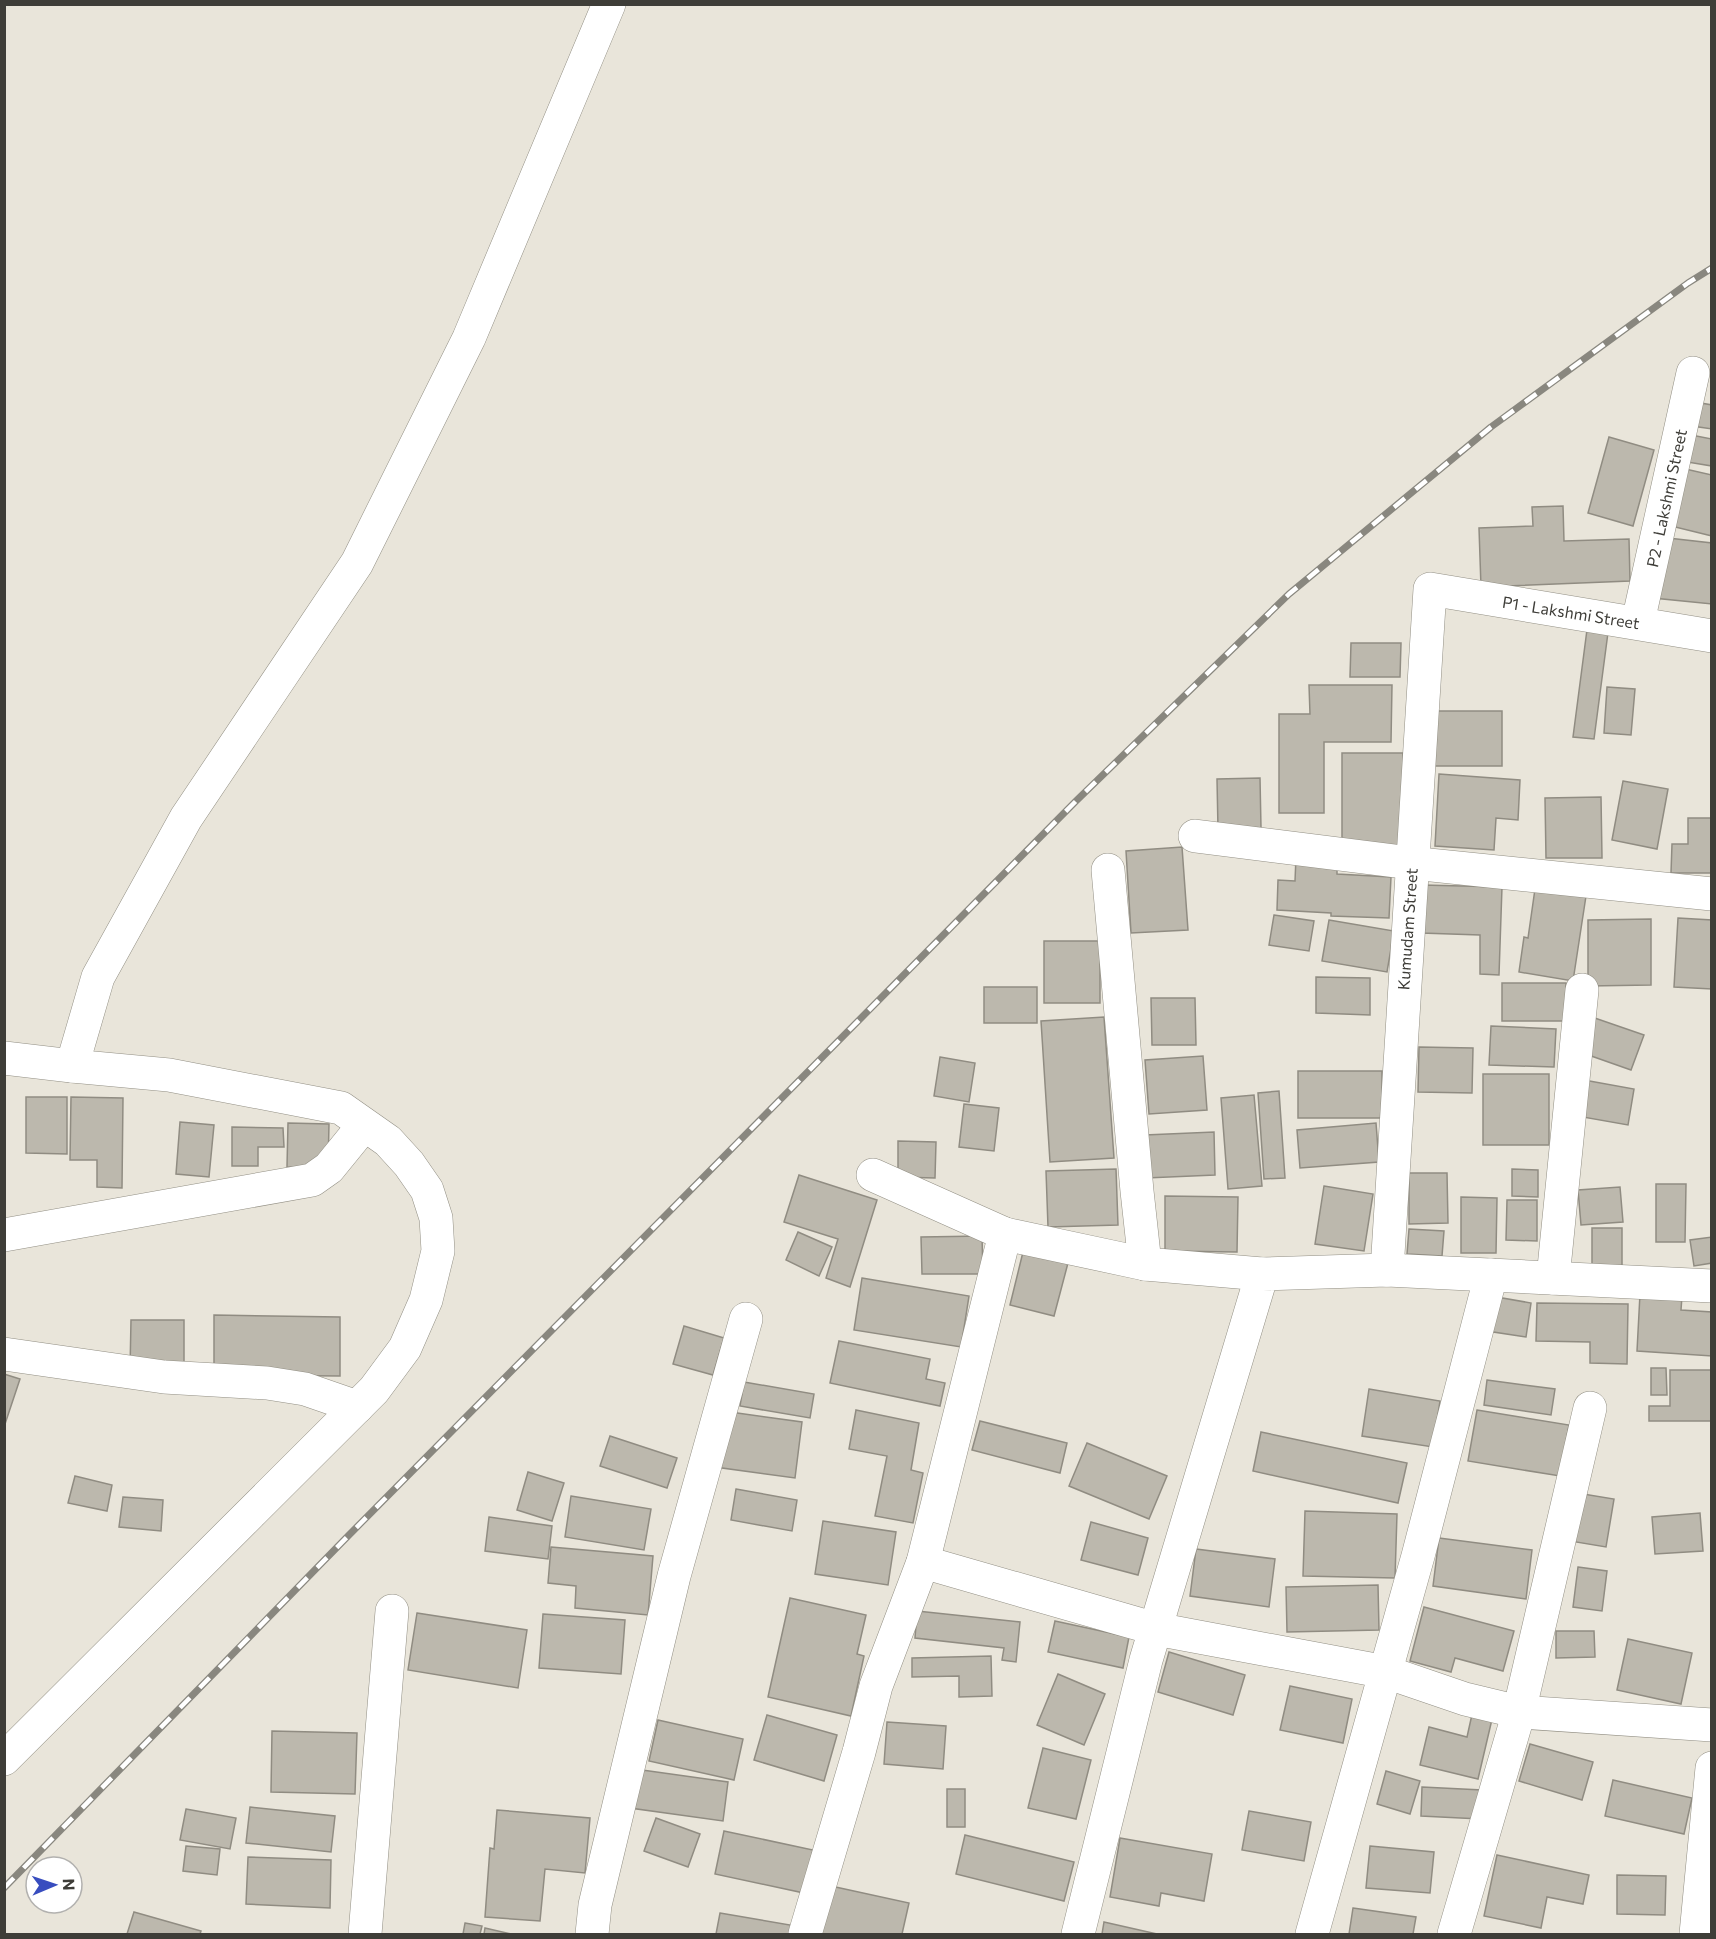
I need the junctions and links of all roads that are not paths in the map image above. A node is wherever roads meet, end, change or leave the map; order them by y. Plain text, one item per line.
1 (609, 4) edge
2 (1693, 373) dead end
3 (1430, 589) joint
4 (1638, 622) junction
5 (1712, 636) edge
6 (1195, 836) dead end
7 (1412, 863) junction
8 (1108, 870) dead end
9 (1712, 894) edge
10 (1582, 990) dead end
11 (4, 1058) edge
12 (72, 1066) junction
13 (364, 1125) junction
14 (873, 1175) dead end
15 (1005, 1234) junction
16 (4, 1235) edge
17 (1145, 1264) junction
18 (1387, 1270) junction
19 (1262, 1274) junction
20 (1491, 1275) junction
21 (1552, 1278) junction
22 (1712, 1286) edge
23 (746, 1319) dead end
24 (4, 1354) edge
25 (357, 1407) junction
26 (1590, 1408) dead end
27 (923, 1562) junction
28 (392, 1611) dead end
29 (1156, 1629) junction
30 (1386, 1672) junction
31 (1519, 1712) junction
32 (1712, 1725) edge
33 (4, 1759) edge
34 (1712, 1768) edge
35 (365, 1935) edge
36 (592, 1935) edge
37 (805, 1935) edge
38 (1078, 1935) edge
39 (1312, 1935) edge
40 (1454, 1935) edge
41 (1696, 1935) edge

1 - 12 street
2 - 4 street, P2 - Lakshmi Street
3 - 4 street, P1 - Lakshmi Street
3 - 7 street, Kumudam Street
4 - 5 street, P1 - Lakshmi Street
6 - 7 street
7 - 9 street
7 - 18 street, Kumudam Street
8 - 17 street
10 - 21 street
11 - 12 street
12 - 13 street
13 - 16 street
13 - 25 street
14 - 15 street
15 - 17 street
15 - 27 street
17 - 19 street
18 - 19 street
18 - 20 street
19 - 29 street
20 - 21 street
20 - 30 street
21 - 22 street
23 - 36 street
24 - 25 street
25 - 33 street
26 - 31 street
27 - 29 street
27 - 37 street
28 - 35 street
29 - 30 street
29 - 38 street
30 - 31 street
30 - 39 street
31 - 32 street
31 - 40 street
34 - 41 street

